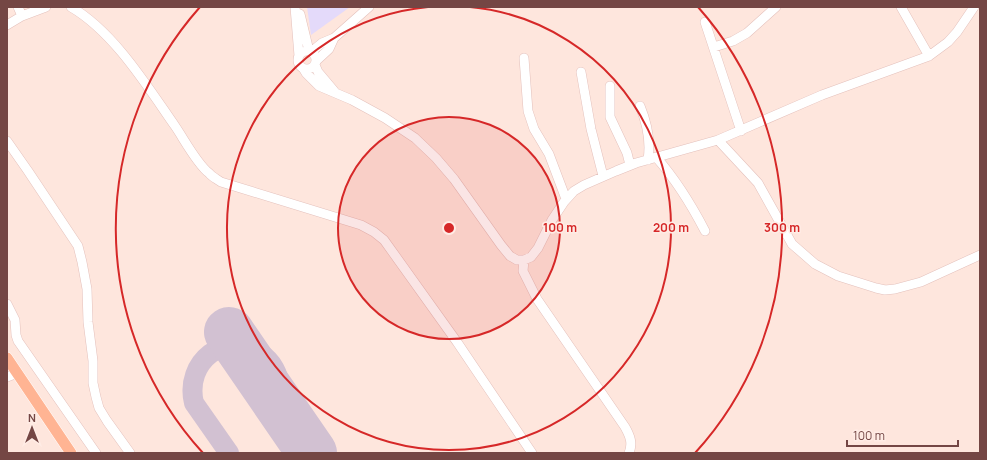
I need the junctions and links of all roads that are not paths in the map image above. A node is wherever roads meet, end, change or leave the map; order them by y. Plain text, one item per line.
1 (18, 7) edge
2 (46, 7) edge
3 (71, 7) edge
4 (296, 7) edge
5 (776, 7) edge
6 (900, 7) edge
7 (974, 7) edge
8 (365, 8) edge
9 (22, 16) junction
10 (706, 22) dead end
11 (7, 25) edge
12 (334, 38) junction
13 (714, 47) junction
14 (310, 52) junction
15 (299, 56) junction
16 (929, 56) junction
17 (524, 58) dead end
18 (316, 63) junction
19 (303, 68) junction
20 (581, 72) dead end
21 (610, 86) dead end
22 (336, 94) junction
23 (640, 106) dead end
24 (741, 130) junction
25 (718, 140) junction
26 (7, 141) edge
27 (652, 159) junction
28 (630, 165) junction
29 (602, 176) junction
30 (566, 200) junction
31 (705, 231) dead end
32 (980, 255) edge
33 (524, 260) junction
34 (7, 304) edge
35 (7, 358) edge
36 (12, 375) edge
37 (71, 453) edge
38 (96, 453) edge
39 (130, 453) edge
40 (532, 453) edge
41 (629, 453) edge

1 - 9 street
2 - 9 street
3 - 40 street
4 - 14 street
4 - 15 street
5 - 13 street
6 - 16 street
7 - 16 street
8 - 12 street
9 - 11 street
10 - 13 street
12 - 14 street
12 - 18 street
13 - 24 street
14 - 15 street
14 - 18 street
15 - 19 street
16 - 24 street
17 - 30 street
18 - 19 street
18 - 22 street
19 - 22 street
20 - 29 street
21 - 28 street
22 - 33 street
23 - 27 street
24 - 25 street
25 - 27 street
25 - 32 street
26 - 39 street
27 - 28 street
27 - 31 street
28 - 29 street
29 - 30 street
30 - 33 street
33 - 41 street
34 - 38 street
35 - 36 main road
36 - 37 main road

